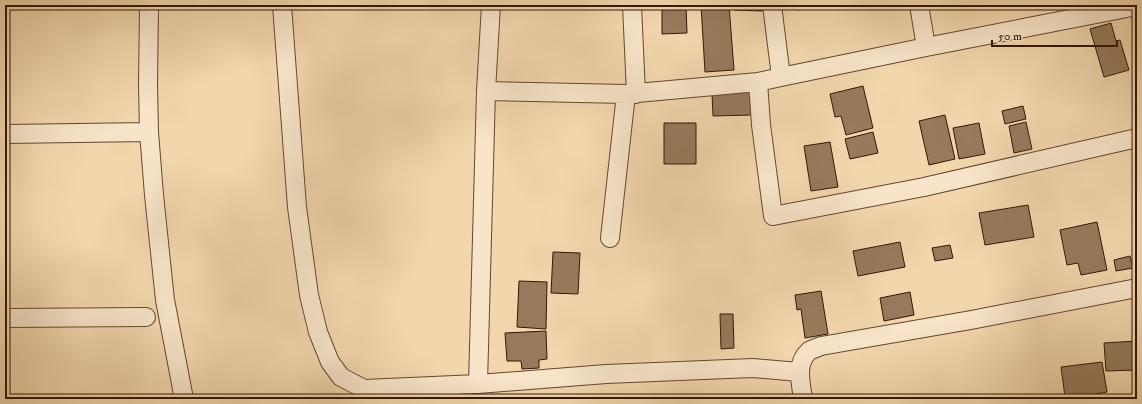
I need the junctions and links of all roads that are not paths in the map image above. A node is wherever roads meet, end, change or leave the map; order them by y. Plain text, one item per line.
1 (149, 5) edge
2 (282, 5) edge
3 (491, 5) edge
4 (632, 5) edge
5 (772, 5) edge
6 (919, 5) edge
7 (1137, 6) edge
8 (1063, 12) edge
9 (926, 47) junction
10 (781, 77) junction
11 (758, 82) junction
12 (486, 91) junction
13 (631, 94) junction
14 (149, 132) junction
15 (5, 134) edge
16 (1137, 138) edge
17 (610, 238) dead end
18 (1137, 288) edge
19 (146, 317) dead end
20 (5, 318) edge
21 (799, 372) junction
22 (478, 384) junction
23 (184, 399) edge
24 (803, 399) edge

1 - 14 street
2 - 22 street
3 - 12 street
4 - 13 street
5 - 10 street
6 - 9 street
7 - 8 street
8 - 9 street
9 - 10 street
10 - 11 street
11 - 13 street
11 - 16 street
12 - 13 street
12 - 22 street
13 - 17 street
14 - 15 street
14 - 23 street
18 - 21 street
19 - 20 street
21 - 22 street
21 - 24 street

